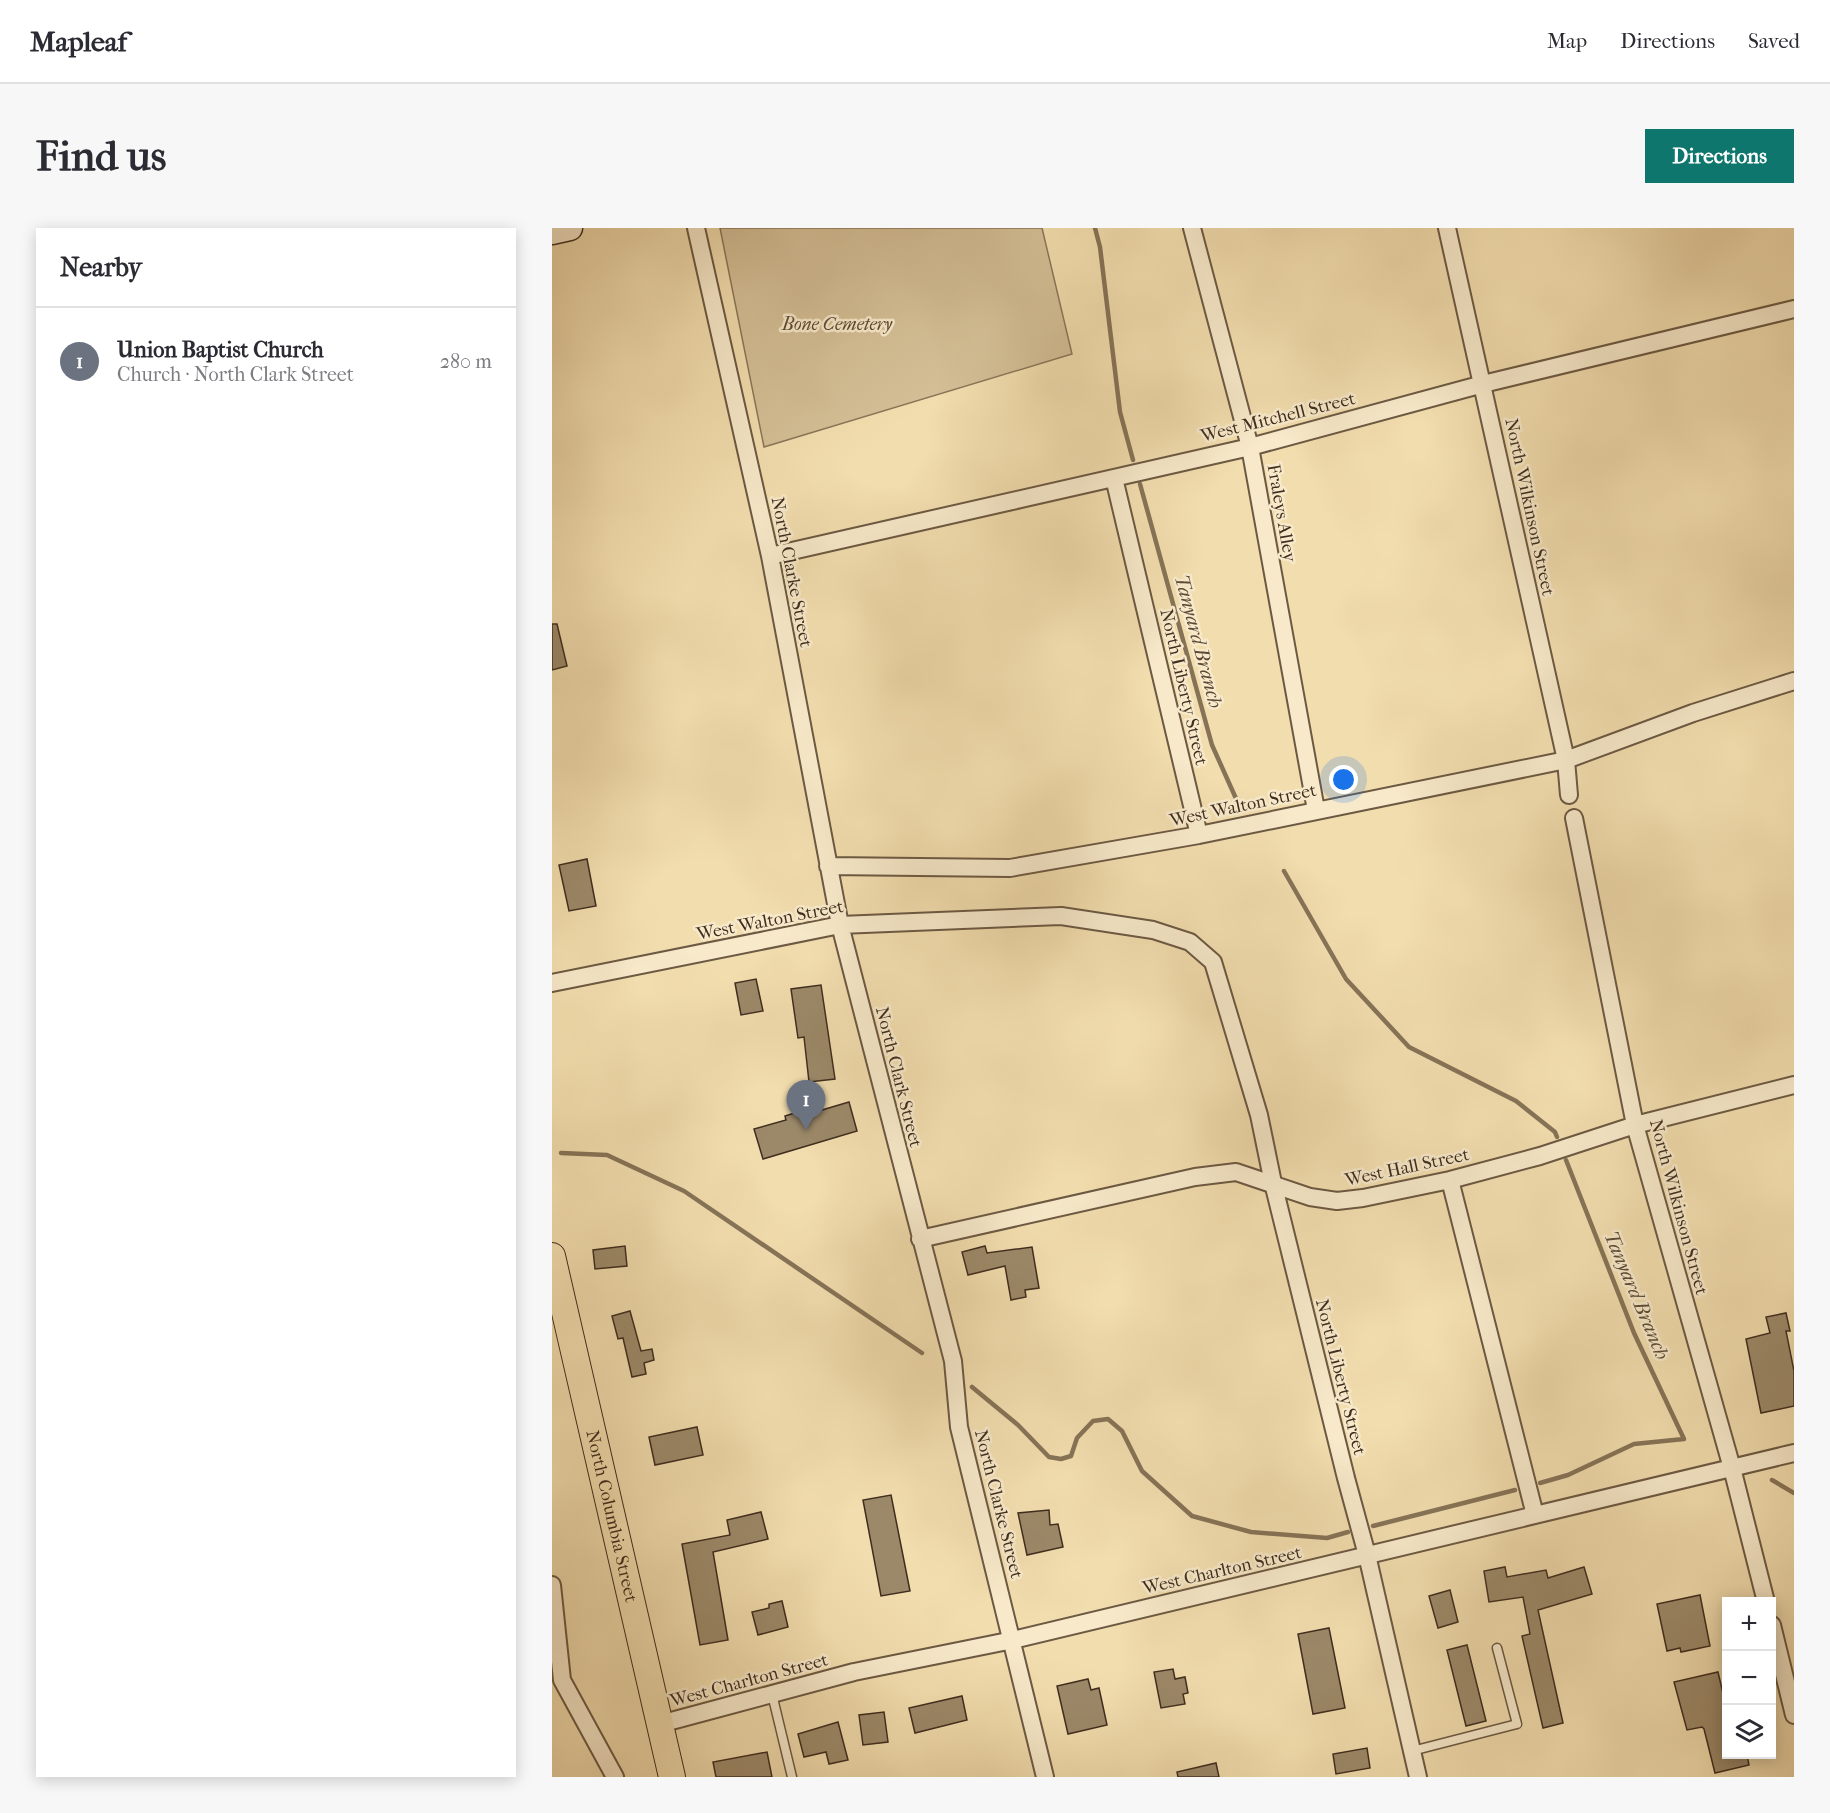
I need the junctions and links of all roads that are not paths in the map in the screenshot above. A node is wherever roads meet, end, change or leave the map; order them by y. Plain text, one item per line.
1 (570, 228) edge
2 (696, 228) edge
3 (1192, 228) edge
4 (1447, 228) edge
5 (552, 232) edge
6 (1794, 309) edge
7 (1483, 384) junction
8 (1250, 447) junction
9 (1114, 478) junction
10 (770, 556) junction
11 (1794, 681) edge
12 (1566, 760) junction
13 (1569, 795) dead end
14 (1316, 810) junction
15 (1574, 818) dead end
16 (1199, 835) junction
17 (828, 866) junction
18 (840, 925) junction
19 (552, 983) edge
20 (1222, 987) joint
21 (1794, 1084) edge
22 (1635, 1125) junction
23 (1450, 1180) junction
24 (1273, 1183) junction
25 (920, 1239) junction
26 (552, 1261) edge
27 (1794, 1453) edge
28 (1732, 1468) junction
29 (1535, 1515) junction
30 (1368, 1555) junction
31 (552, 1585) edge
32 (1765, 1597) edge
33 (1013, 1640) junction
34 (1776, 1641) edge
35 (1497, 1648) dead end
36 (772, 1694) junction
37 (1794, 1713) edge
38 (660, 1724) junction
39 (1412, 1750) junction
40 (615, 1777) edge
41 (672, 1777) edge
42 (792, 1777) edge
43 (1045, 1777) edge
44 (1418, 1777) edge

1 - 5 main road
2 - 10 street, North Clarke Street
3 - 8 street, Fraleys Alley
4 - 7 street, North Wilkinson Street
6 - 7 street, West Mitchell Street
7 - 8 street, West Mitchell Street
7 - 12 street, North Wilkinson Street
8 - 9 street, West Mitchell Street
8 - 14 street, Fraleys Alley
9 - 10 street, West Mitchell Street
9 - 16 street, North Liberty Street
10 - 17 street, North Clarke Street
11 - 12 street, West Walton Street
12 - 13 street, North Wilkinson Street
12 - 14 street, West Walton Street
14 - 16 street, West Walton Street
15 - 22 street, North Wilkinson Street
16 - 17 street, West Walton Street
17 - 18 street, North Clarke Street
18 - 19 street, West Walton Street
18 - 20 street, West Walton Street
18 - 25 street, North Clark Street
20 - 24 street, North Liberty Street
21 - 22 street, West Hall Street
22 - 23 street, West Hall Street
22 - 28 street, North Wilkinson Street
23 - 24 street, West Hall Street
23 - 29 street
24 - 25 street, West Hall Street
24 - 30 street, North Liberty Street
25 - 33 street, North Clarke Street
26 - 38 main road, North Columbia Street
27 - 28 street, West Charlton Street
28 - 29 street, West Charlton Street
28 - 32 street, North Wilkinson Street
29 - 30 street, West Charlton Street
30 - 33 street, West Charlton Street
30 - 39 street, North Liberty Street
31 - 40 street
33 - 36 street, West Charlton Street
33 - 43 street, North Clarke Street
34 - 37 street
35 - 39 lane
36 - 38 street, West Charlton Street
36 - 42 lane
38 - 41 main road, North Columbia Street
39 - 44 street, North Liberty Street

